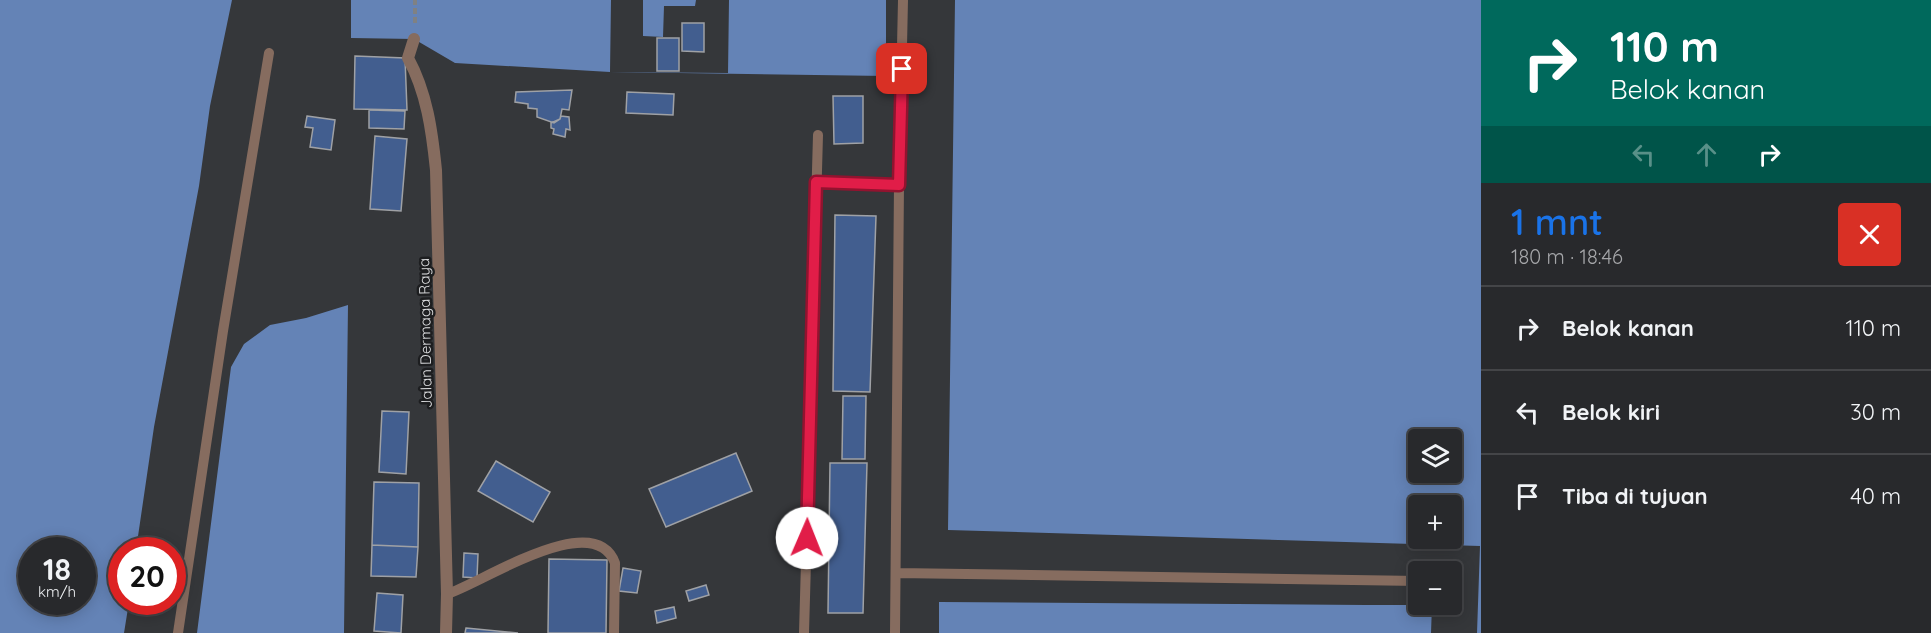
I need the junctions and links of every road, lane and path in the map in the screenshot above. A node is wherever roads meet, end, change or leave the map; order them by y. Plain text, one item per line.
1 (415, 0) edge
2 (903, 0) edge
3 (414, 39) joint
4 (269, 53) dead end
5 (818, 135) dead end
6 (816, 182) junction
7 (899, 185) junction
8 (897, 573) junction
9 (1408, 581) edge
10 (447, 594) junction
11 (178, 633) edge
12 (446, 633) edge
13 (614, 633) edge
14 (804, 633) edge
15 (895, 633) edge

1 - 3 path
2 - 7 lane
3 - 10 street, Jalan Dermaga Raya
4 - 11 lane
5 - 6 lane
6 - 7 lane
6 - 14 lane
7 - 8 lane
8 - 9 lane
8 - 15 lane
10 - 12 street, Jalan Dermaga Raya
10 - 13 lane

